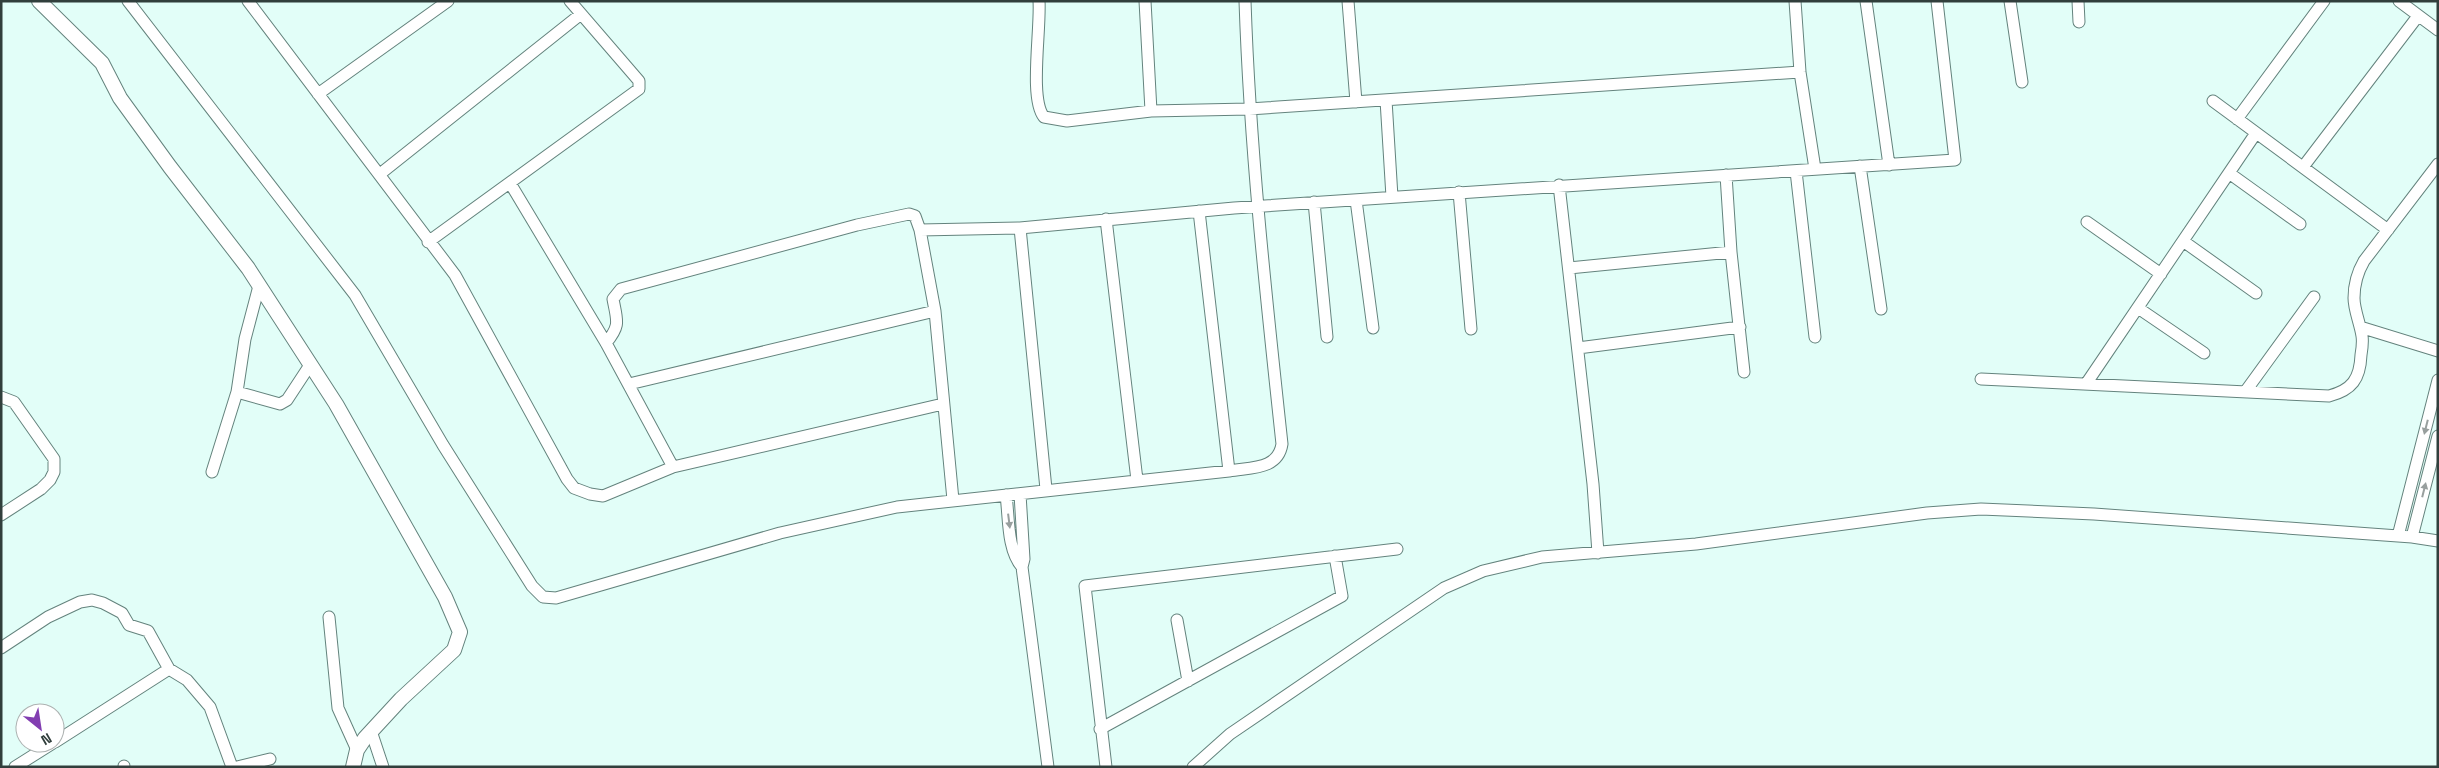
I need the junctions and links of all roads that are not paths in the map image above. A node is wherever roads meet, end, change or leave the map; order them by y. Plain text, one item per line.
1 (39, 1) edge
2 (128, 1) edge
3 (248, 1) edge
4 (448, 1) edge
5 (570, 1) edge
6 (1039, 1) edge
7 (1145, 1) edge
8 (1244, 1) edge
9 (1348, 1) edge
10 (1795, 1) edge
11 (1866, 1) edge
12 (1937, 1) edge
13 (2010, 1) edge
14 (2078, 1) edge
15 (2324, 1) edge
16 (2399, 1) edge
17 (581, 14) junction
18 (2418, 16) junction
19 (2079, 22) dead end
20 (2438, 30) edge
21 (1800, 72) junction
22 (2022, 82) dead end
23 (318, 94) junction
24 (1386, 100) junction
25 (2213, 101) dead end
26 (1356, 102) junction
27 (1249, 109) junction
28 (1151, 111) junction
29 (2237, 118) junction
30 (2256, 133) junction
31 (2438, 164) edge
32 (1889, 165) junction
33 (1860, 166) junction
34 (2303, 167) junction
35 (1815, 169) junction
36 (1796, 170) junction
37 (2229, 173) junction
38 (380, 174) junction
39 (1726, 175) junction
40 (510, 183) junction
41 (1559, 185) junction
42 (1458, 192) junction
43 (1392, 197) junction
44 (1356, 200) junction
45 (1314, 202) junction
46 (1256, 206) junction
47 (1199, 211) junction
48 (1106, 219) junction
49 (2087, 222) dead end
50 (2300, 224) dead end
51 (1020, 228) junction
52 (920, 230) junction
53 (2388, 230) junction
54 (428, 242) junction
55 (2183, 242) junction
56 (1731, 252) junction
57 (1569, 268) junction
58 (2161, 274) junction
59 (259, 286) junction
60 (2256, 293) dead end
61 (2314, 297) dead end
62 (2138, 308) junction
63 (1881, 309) dead end
64 (935, 312) junction
65 (1740, 327) junction
66 (2360, 327) junction
67 (1373, 328) dead end
68 (1471, 329) dead end
69 (1327, 336) dead end
70 (1815, 337) dead end
71 (606, 343) junction
72 (1578, 348) junction
73 (2438, 350) edge
74 (2204, 353) dead end
75 (310, 365) junction
76 (1744, 372) dead end
77 (1980, 379) dead end
78 (2438, 380) edge
79 (629, 384) junction
80 (2086, 384) junction
81 (237, 392) junction
82 (2245, 392) junction
83 (1, 398) edge
84 (943, 404) junction
85 (2438, 436) edge
86 (673, 467) junction
87 (1229, 471) junction
88 (212, 472) dead end
89 (1137, 480) junction
90 (1046, 489) junction
91 (1020, 494) junction
92 (1006, 495) junction
93 (954, 500) junction
94 (1, 515) edge
95 (2398, 536) junction
96 (2412, 537) junction
97 (2438, 541) edge
98 (1397, 548) dead end
99 (1598, 553) junction
100 (1335, 556) junction
101 (1022, 567) junction
102 (329, 617) dead end
103 (1177, 620) dead end
104 (1, 648) edge
105 (169, 669) junction
106 (1188, 681) junction
107 (1100, 729) junction
108 (371, 731) junction
109 (65, 735) edge
110 (357, 750) junction
111 (37, 753) edge
112 (270, 759) dead end
113 (15, 767) edge
114 (232, 767) edge
115 (237, 767) edge
116 (353, 767) edge
117 (382, 767) edge
118 (1048, 767) edge
119 (1106, 767) edge
120 (1193, 767) edge

1 - 59 street
2 - 93 street
3 - 23 street
4 - 23 street
5 - 17 street
6 - 28 street
7 - 28 street
8 - 27 street
9 - 26 street
10 - 21 street
11 - 32 street
12 - 32 street
13 - 22 street
14 - 19 street
15 - 29 street
16 - 18 street
17 - 38 street
17 - 40 street
18 - 20 street
18 - 34 street
21 - 24 street
21 - 35 street
23 - 38 street
24 - 26 street
24 - 43 street
25 - 29 street
26 - 27 street
27 - 28 street
27 - 46 street
29 - 30 street
30 - 34 street
30 - 37 street
31 - 53 street
32 - 33 street
33 - 35 street
33 - 63 street
34 - 53 street
35 - 36 street
36 - 39 street
36 - 70 street
37 - 50 street
37 - 55 street
38 - 54 street
39 - 41 street
39 - 56 street
40 - 54 street
40 - 71 street
41 - 42 street
41 - 57 street
42 - 43 street
42 - 68 street
43 - 44 street
44 - 45 street
44 - 67 street
45 - 46 street
45 - 69 street
46 - 47 street
46 - 87 street
47 - 48 street
47 - 87 street
48 - 51 street
48 - 89 street
49 - 58 street
51 - 52 street
51 - 90 street
52 - 64 street
52 - 71 street
53 - 66 street
54 - 86 street
55 - 58 street
55 - 60 street
56 - 57 street
56 - 65 street
57 - 72 street
58 - 62 street
59 - 75 street
59 - 81 street
61 - 82 street
62 - 74 street
62 - 80 street
64 - 79 street
64 - 84 street
65 - 72 street
65 - 76 street
66 - 73 street
66 - 82 street
71 - 79 street
72 - 99 street
75 - 81 street
75 - 108 street
77 - 80 street
78 -> 95 street
79 - 86 street
80 - 82 street
81 - 88 street
83 - 94 street
84 - 86 street
84 - 93 street
96 -> 85 street
87 - 89 street
89 - 90 street
90 - 91 street
91 - 92 street
91 - 101 street
92 - 93 street
92 -> 101 street
95 - 96 street
95 - 99 street
96 - 97 street
98 - 100 street
99 - 120 street
100 - 106 street
100 - 107 street
101 - 118 street
102 - 110 street
103 - 106 street
104 - 105 street
105 - 109 street
105 - 114 street
106 - 107 street
107 - 119 street
108 - 110 street
108 - 117 street
110 - 116 street
111 - 113 street
112 - 115 street

